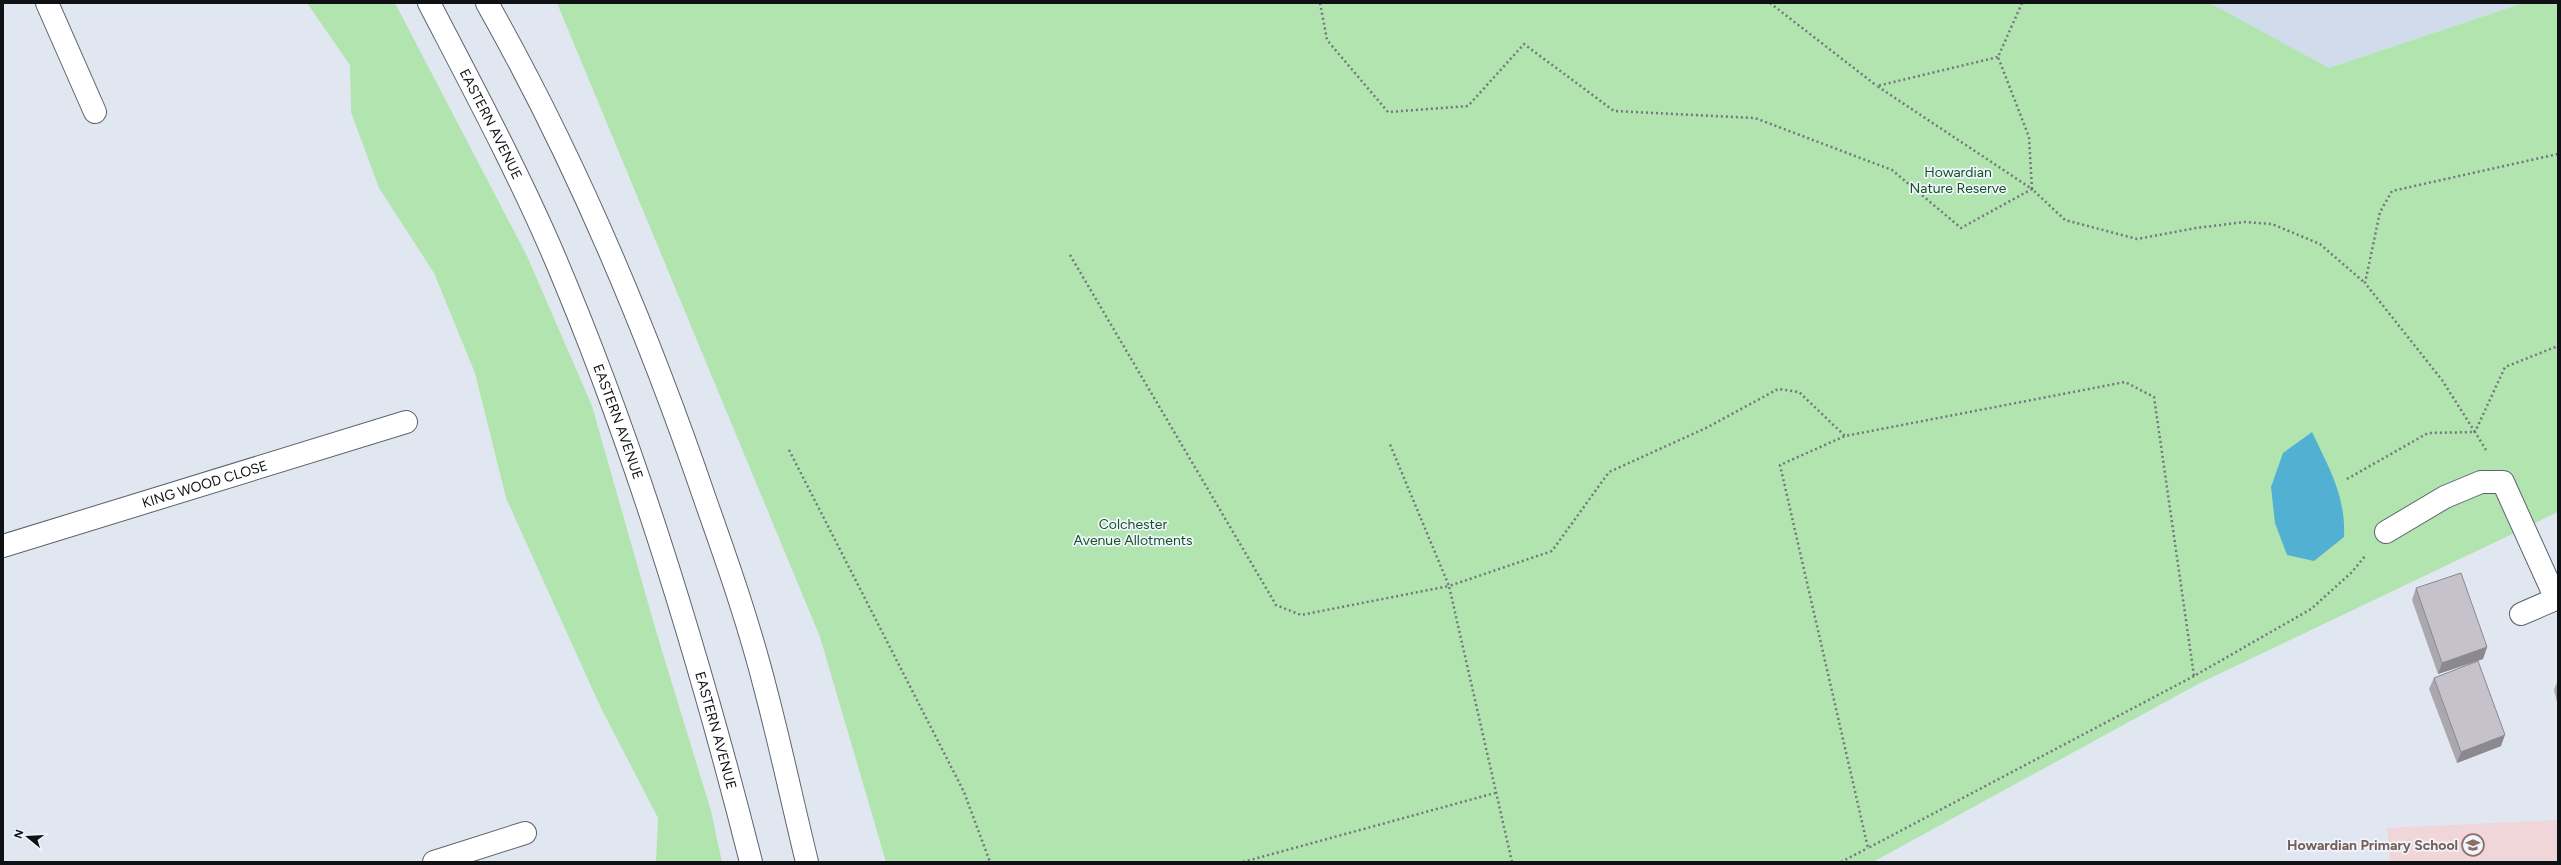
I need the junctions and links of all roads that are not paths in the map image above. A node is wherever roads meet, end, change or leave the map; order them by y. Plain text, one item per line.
1 (47, 3) edge
2 (429, 3) edge
3 (487, 3) edge
4 (96, 112) dead end
5 (406, 422) dead end
6 (2386, 532) road end
7 (3, 546) edge
8 (2557, 598) edge
9 (2521, 614) dead end
10 (525, 833) dead end
11 (434, 862) edge
12 (751, 862) edge
13 (807, 862) edge

1 - 4 main road
2 - 12 main road, EASTERN AVENUE
3 - 13 main road
5 - 7 main road, KING WOOD CLOSE
6 - 8 main road
8 - 9 main road
10 - 11 main road

